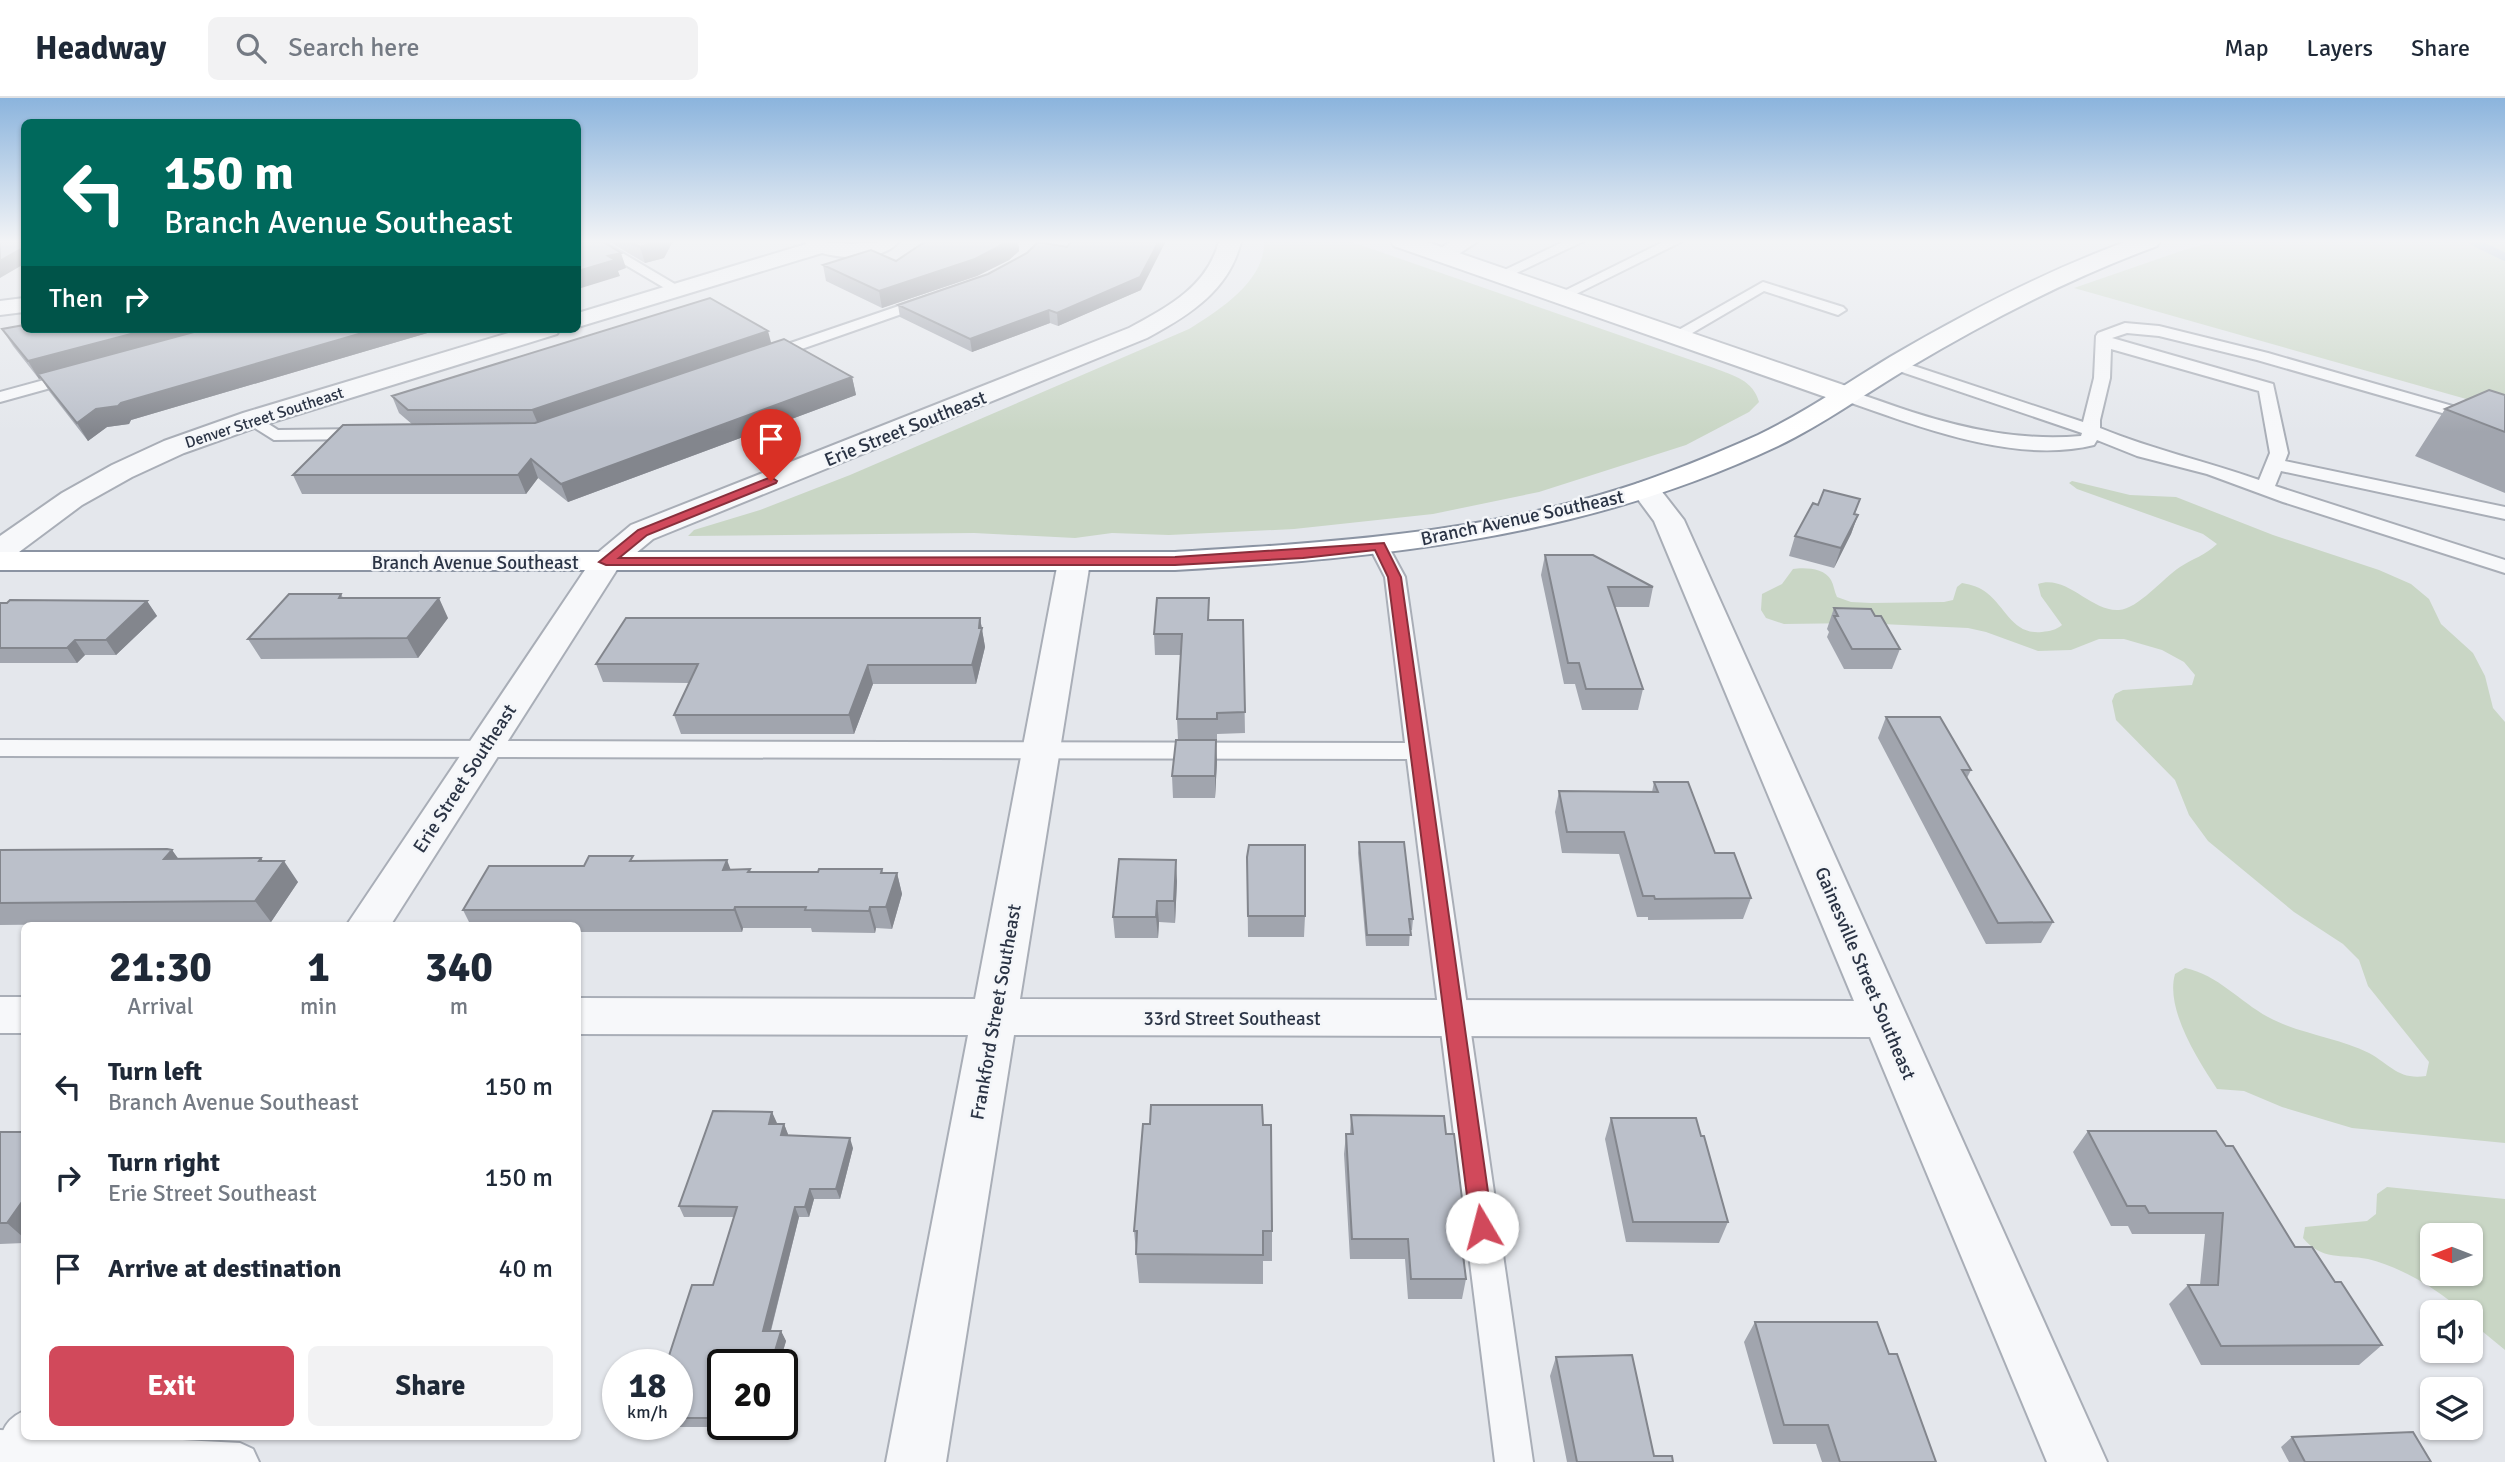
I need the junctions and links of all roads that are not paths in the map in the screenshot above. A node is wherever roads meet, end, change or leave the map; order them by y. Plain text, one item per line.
1 (21, 305) edge
2 (629, 305) edge
3 (916, 305) edge
4 (1185, 305) edge
5 (1586, 305) edge
6 (1731, 305) edge
7 (1821, 305) edge
8 (2004, 305) edge
9 (0, 308) edge
10 (1838, 310) dead end
11 (581, 319) edge
12 (535, 333) edge
13 (1676, 336) junction
14 (2104, 342) junction
15 (749, 362) edge
16 (1896, 365) junction
17 (92, 372) edge
18 (1846, 395) junction
19 (0, 397) edge
20 (253, 419) junction
21 (2505, 426) edge
22 (2092, 431) junction
23 (381, 434) edge
24 (2143, 452) junction
25 (2274, 464) junction
26 (2266, 488) junction
27 (1646, 490) junction
28 (2290, 498) junction
29 (2505, 513) edge
30 (1379, 545) junction
31 (0, 551) edge
32 (0, 561) edge
33 (606, 562) junction
34 (1074, 562) junction
35 (2505, 567) edge
36 (0, 748) edge
37 (1041, 749) junction
38 (482, 751) junction
39 (1417, 751) junction
40 (370, 922) edge
41 (0, 1015) edge
42 (21, 1015) edge
43 (581, 1016) edge
44 (994, 1017) junction
45 (1453, 1018) junction
46 (1886, 1019) junction
47 (18, 1449) edge
48 (240, 1462) edge
49 (916, 1462) edge
50 (1514, 1462) edge
51 (2077, 1462) edge

1 - 9 street
2 - 11 street
3 - 15 lane
4 - 33 street, Erie Street Southeast
5 - 13 main road
6 - 13 lane
7 - 10 lane
8 - 16 main road, Branch Avenue Southeast
12 - 20 street, Denver Street Southeast
13 - 18 main road
14 - 21 lane
14 - 22 lane
14 - 25 lane
16 - 18 main road, Branch Avenue Southeast
16 - 22 lane
17 - 19 lane
18 - 22 lane
18 - 27 main road, Branch Avenue Southeast
20 - 23 lane
20 - 31 street, Denver Street Southeast
22 - 24 lane
24 - 26 lane
24 - 28 lane
25 - 26 lane
25 - 29 lane
26 - 28 lane
27 - 30 main road, Branch Avenue Southeast
27 - 46 street, Gainesville Street Southeast
28 - 35 lane
30 - 34 main road, Branch Avenue Southeast
30 - 39 lane
32 - 33 main road, Branch Avenue Southeast
33 - 34 main road, Branch Avenue Southeast
33 - 38 street, Erie Street Southeast
34 - 37 street, Frankford Street Southeast
36 - 38 lane
37 - 38 lane
37 - 39 lane
37 - 44 street, Frankford Street Southeast
38 - 40 street, Erie Street Southeast
39 - 45 lane
41 - 42 street
43 - 44 street, 33rd Street Southeast
44 - 45 street, 33rd Street Southeast
44 - 49 street, Frankford Street Southeast
45 - 46 street, 33rd Street Southeast
45 - 50 lane
46 - 51 street, Gainesville Street Southeast
47 - 48 lane

